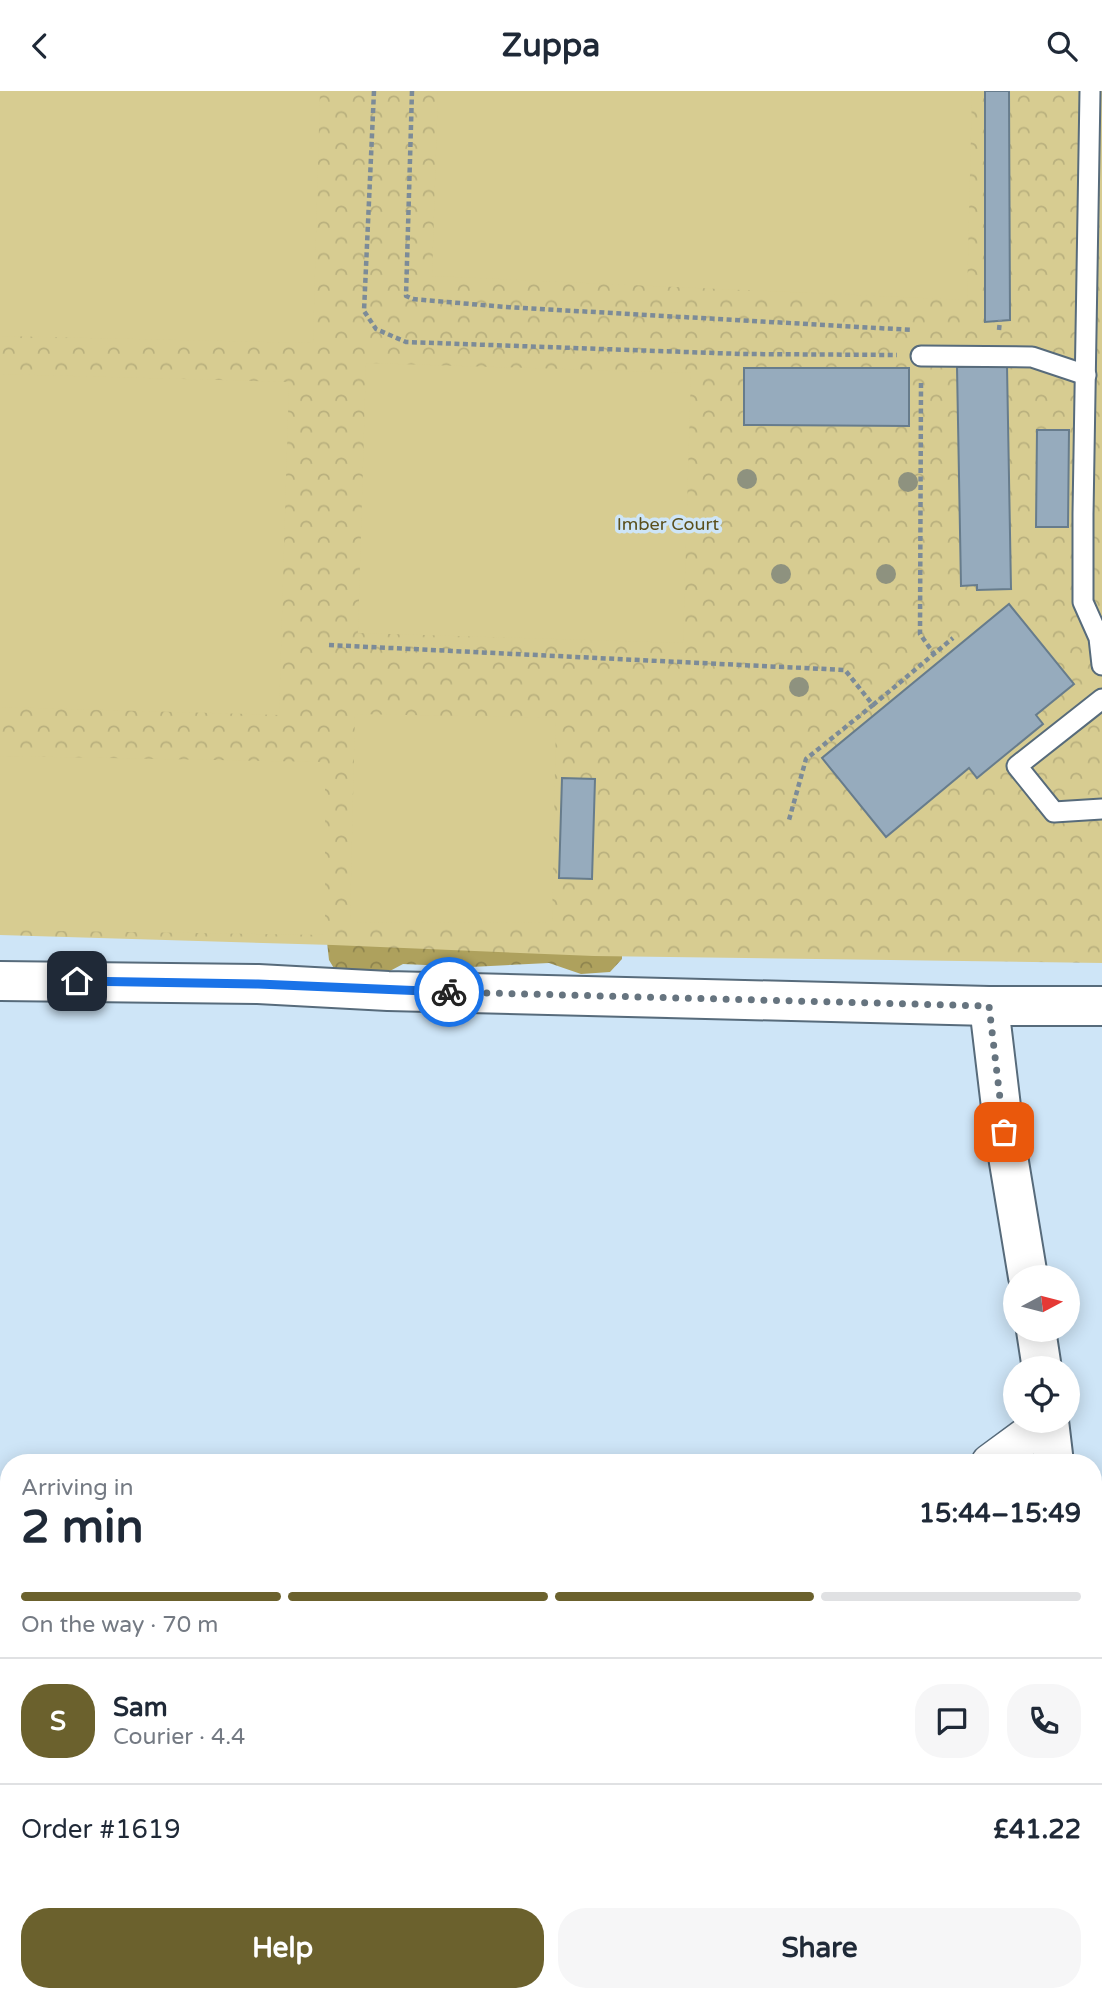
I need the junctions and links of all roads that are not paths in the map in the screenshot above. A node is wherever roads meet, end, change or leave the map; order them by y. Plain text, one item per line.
1 (1090, 91) edge
2 (922, 356) road end
3 (1086, 375) junction
4 (1094, 431) edge
5 (1102, 665) edge
6 (1102, 699) edge
7 (1102, 809) edge
8 (0, 981) edge
9 (989, 1006) junction
10 (1102, 1006) edge
11 (1026, 1265) edge
12 (1031, 1433) edge
13 (1050, 1433) edge
14 (1002, 1454) edge
15 (1053, 1454) edge

1 - 3 lane
2 - 3 lane
3 - 4 lane
4 - 5 lane
6 - 7 lane
8 - 9 main road
9 - 10 main road
9 - 11 main road
12 - 14 street
13 - 15 main road

